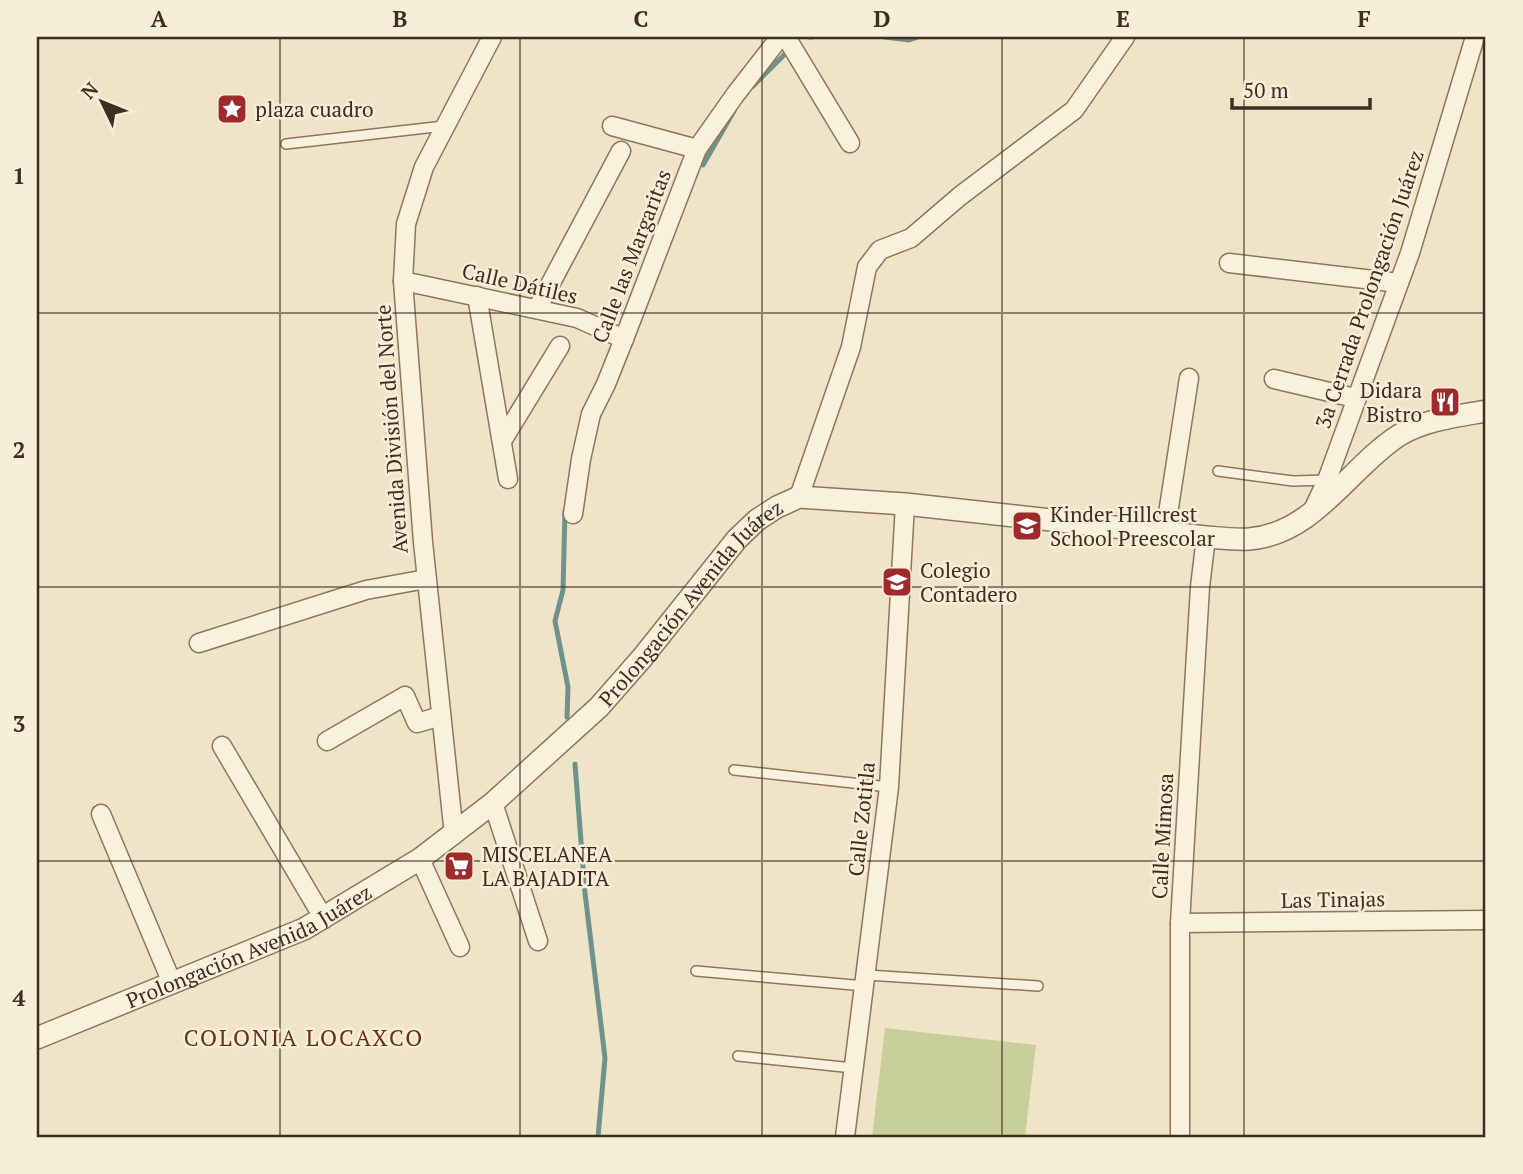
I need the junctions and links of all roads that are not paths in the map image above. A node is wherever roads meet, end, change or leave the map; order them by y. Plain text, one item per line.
1 (492, 37) edge
2 (780, 37) edge
3 (786, 37) edge
4 (1125, 37) edge
5 (1475, 37) edge
6 (445, 126) junction
7 (612, 126) dead end
8 (850, 143) dead end
9 (286, 144) dead end
10 (697, 149) junction
11 (621, 151) dead end
12 (1229, 263) dead end
13 (403, 281) junction
14 (1399, 283) junction
15 (477, 296) junction
16 (537, 309) junction
17 (624, 339) junction
18 (560, 346) dead end
19 (1189, 378) dead end
20 (1274, 379) dead end
21 (1355, 398) junction
22 (1486, 411) edge
23 (502, 441) junction
24 (1218, 471) dead end
25 (508, 479) dead end
26 (1326, 480) junction
27 (799, 497) junction
28 (905, 504) junction
29 (1311, 513) junction
30 (573, 514) dead end
31 (1165, 533) junction
32 (1206, 537) junction
33 (426, 579) junction
34 (200, 643) dead end
35 (440, 716) junction
36 (327, 741) dead end
37 (222, 746) dead end
38 (734, 770) dead end
39 (889, 787) junction
40 (493, 803) junction
41 (101, 814) dead end
42 (454, 835) junction
43 (421, 859) junction
44 (320, 912) junction
45 (1486, 919) edge
46 (1180, 923) junction
47 (538, 940) dead end
48 (460, 947) dead end
49 (696, 971) dead end
50 (866, 980) junction
51 (172, 983) junction
52 (1038, 986) dead end
53 (37, 1038) edge
54 (737, 1056) dead end
55 (853, 1068) junction
56 (845, 1137) edge
57 (1180, 1137) edge

1 - 6 street, Avenida División del Norte
2 - 10 street, Calle las Margaritas
3 - 8 street
4 - 27 street
5 - 14 street, 3a Cerrada Prolongación Juárez
6 - 9 lane
6 - 13 street, Avenida División del Norte
7 - 10 street
10 - 17 street, Calle las Margaritas
11 - 16 street
12 - 14 street
13 - 15 street, Calle Dátiles
13 - 33 street, Avenida División del Norte
14 - 21 street, 3a Cerrada Prolongación Juárez
15 - 16 street, Calle Dátiles
15 - 23 street
16 - 17 street, Calle Dátiles
17 - 30 street, Calle las Margaritas
18 - 23 street
19 - 31 street
20 - 21 street
21 - 26 street, 3a Cerrada Prolongación Juárez
22 - 29 street, Prolongación Avenida Juárez
23 - 25 street
24 - 26 lane
26 - 29 street, 3a Cerrada Prolongación Juárez
27 - 28 street, Prolongación Avenida Juárez
27 - 40 street, Prolongación Avenida Juárez
28 - 31 street, Prolongación Avenida Juárez
28 - 39 street, Calle Zotitla
29 - 32 street, Prolongación Avenida Juárez
31 - 32 street, Prolongación Avenida Juárez
32 - 46 street, Calle Mimosa
33 - 34 street
33 - 35 street, Avenida División del Norte
35 - 36 street
35 - 42 street, Avenida División del Norte
37 - 44 street
38 - 39 lane
39 - 50 street, Calle Zotitla
40 - 42 street, Prolongación Avenida Juárez
40 - 47 street
41 - 51 street
42 - 43 street, Prolongación Avenida Juárez
43 - 44 street, Prolongación Avenida Juárez
43 - 48 street
44 - 51 street, Prolongación Avenida Juárez
45 - 46 street, Las Tinajas
46 - 57 street, Calle Mimosa
49 - 50 lane
50 - 52 lane
50 - 55 street, Calle Zotitla
51 - 53 street, Prolongación Avenida Juárez
54 - 55 lane
55 - 56 street, Calle Zotitla

